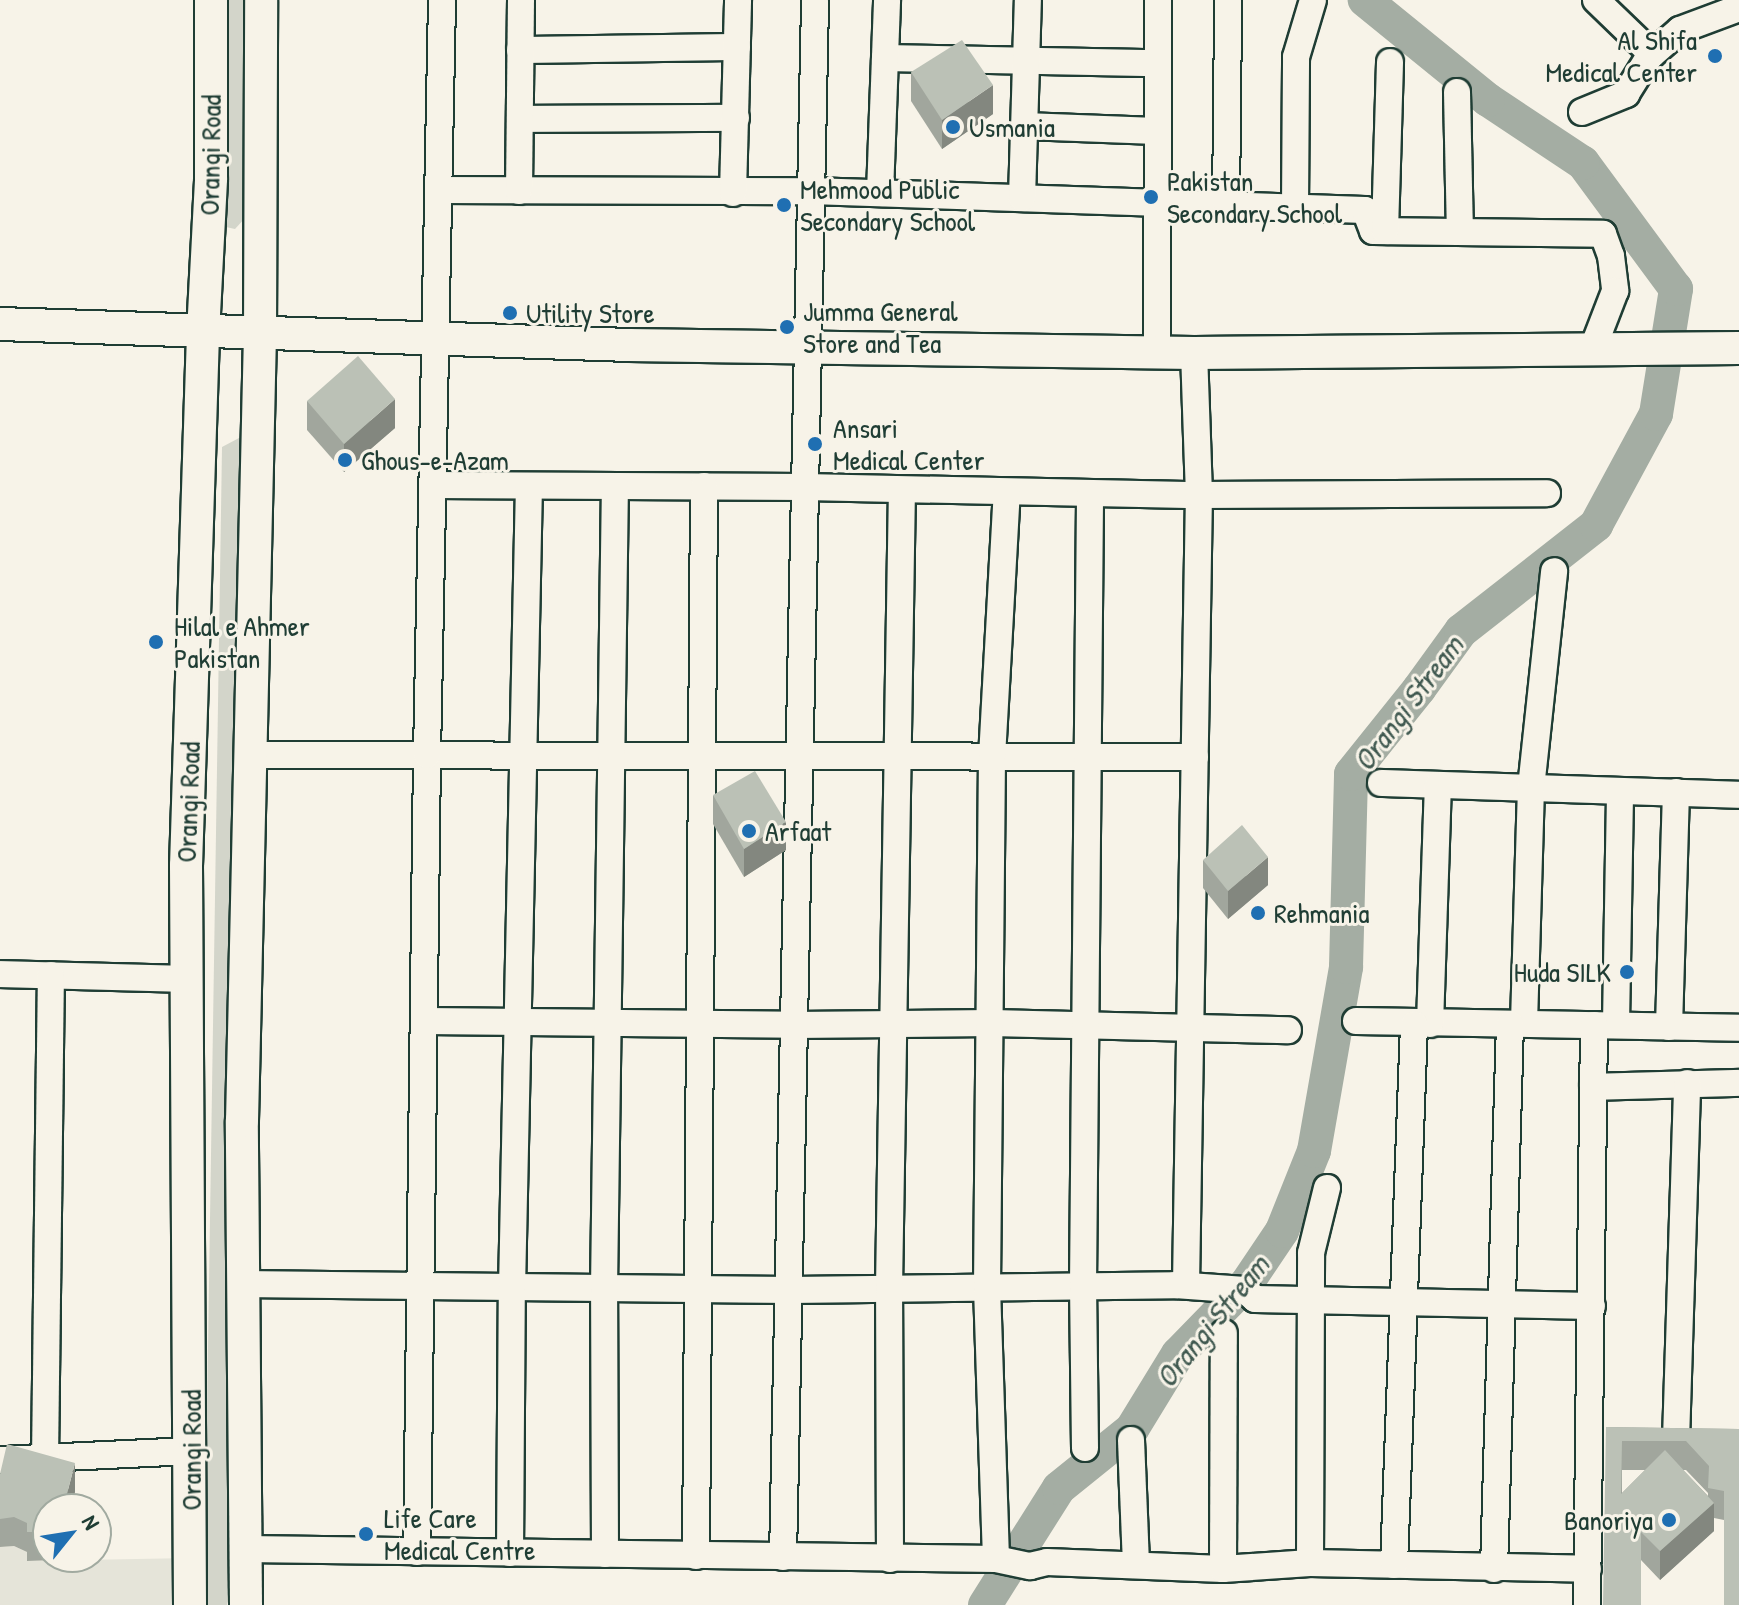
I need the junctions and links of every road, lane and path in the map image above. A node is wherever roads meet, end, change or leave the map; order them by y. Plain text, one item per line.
1 (211, 0) edge
2 (261, 0) edge
3 (442, 0) edge
4 (521, 0) edge
5 (738, 0) edge
6 (815, 0) edge
7 (887, 0) edge
8 (1028, 0) edge
9 (1158, 0) edge
10 (1228, 0) edge
11 (1313, 0) edge
12 (1596, 0) edge
13 (1739, 8) edge
14 (737, 47) junction
15 (520, 50) junction
16 (1652, 54) junction
17 (885, 58) junction
18 (1026, 60) junction
19 (1390, 62) dead end
20 (1157, 63) junction
21 (1457, 92) dead end
22 (1582, 112) dead end
23 (736, 118) junction
24 (520, 119) junction
25 (1024, 126) junction
26 (1157, 131) junction
27 (439, 190) junction
28 (519, 191) junction
29 (811, 191) junction
30 (733, 193) junction
31 (880, 193) junction
32 (1022, 198) junction
33 (1157, 203) junction
34 (1226, 205) junction
35 (1295, 208) junction
36 (1385, 231) junction
37 (1460, 231) junction
38 (0, 324) edge
39 (203, 333) junction
40 (260, 336) junction
41 (436, 339) junction
42 (808, 347) junction
43 (1586, 347) junction
44 (1739, 348) edge
45 (1157, 352) junction
46 (1194, 353) junction
47 (433, 485) junction
48 (529, 486) junction
49 (615, 486) junction
50 (704, 486) junction
51 (805, 487) junction
52 (902, 490) junction
53 (1007, 492) junction
54 (1547, 493) dead end
55 (1090, 494) junction
56 (1199, 495) junction
57 (1554, 571) dead end
58 (250, 755) junction
59 (427, 755) junction
60 (524, 755) junction
61 (611, 756) junction
62 (701, 756) junction
63 (799, 756) junction
64 (900, 757) junction
65 (992, 757) junction
66 (1088, 757) junction
67 (1195, 757) junction
68 (1381, 783) dead end
69 (1438, 785) junction
70 (1531, 788) junction
71 (1620, 791) junction
72 (1676, 792) junction
73 (1739, 795) edge
74 (0, 974) edge
75 (51, 975) junction
76 (185, 979) junction
77 (426, 1021) junction
78 (1356, 1021) dead end
79 (518, 1022) junction
80 (607, 1023) junction
81 (992, 1023) junction
82 (698, 1024) junction
83 (893, 1024) junction
84 (1422, 1024) junction
85 (1517, 1024) junction
86 (794, 1025) junction
87 (1085, 1025) junction
88 (1605, 1025) junction
89 (1191, 1027) junction
90 (1669, 1027) junction
91 (1739, 1028) edge
92 (1288, 1030) dead end
93 (1687, 1083) junction
94 (1739, 1083) edge
95 (1593, 1087) junction
96 (1327, 1188) dead end
97 (241, 1284) junction
98 (1180, 1285) junction
99 (1083, 1286) junction
100 (987, 1287) junction
101 (421, 1288) junction
102 (889, 1288) junction
103 (512, 1289) junction
104 (604, 1289) junction
105 (696, 1289) junction
106 (791, 1290) junction
107 (1310, 1300) junction
108 (1406, 1302) junction
109 (1500, 1304) junction
110 (1592, 1306) junction
111 (1224, 1333) dead end
112 (1590, 1436) junction
113 (1619, 1437) edge
114 (1647, 1439) edge
115 (1131, 1440) dead end
116 (1676, 1440) junction
117 (1707, 1441) edge
118 (1085, 1448) dead end
119 (192, 1451) junction
120 (0, 1460) edge
121 (45, 1460) junction
122 (246, 1549) junction
123 (417, 1552) junction
124 (510, 1553) junction
125 (605, 1554) junction
126 (696, 1556) junction
127 (783, 1557) junction
128 (890, 1559) junction
129 (996, 1559) junction
130 (1310, 1563) junction
131 (1136, 1565) junction
132 (1394, 1565) junction
133 (1223, 1569) junction
134 (1494, 1569) junction
135 (1588, 1569) junction
136 (190, 1605) edge
137 (246, 1605) edge
138 (1587, 1605) edge

1 - 39 main road, Orangi Road
2 - 40 main road, Orangi Road
3 - 27 street
4 - 15 street
5 - 14 street
6 - 29 street
7 - 17 street
8 - 18 street
9 - 20 street
10 - 34 street
11 - 35 street
12 - 16 street
13 - 16 street
14 - 15 street
14 - 23 street
15 - 24 street
16 - 22 street
17 - 18 street
17 - 31 street
18 - 20 street
18 - 25 street
19 - 36 street
20 - 26 street
21 - 37 street
23 - 24 street
23 - 30 street
24 - 28 street
25 - 26 street
25 - 32 street
26 - 33 street
27 - 28 street
27 - 41 street
28 - 30 street
29 - 30 street
29 - 31 street
29 - 42 street
31 - 32 street
32 - 33 street
33 - 34 street
33 - 45 street
34 - 35 street
35 - 36 street
36 - 37 street
37 - 43 street
38 - 39 main road
39 - 40 main road
39 - 76 main road, Orangi Road
40 - 41 main road
40 - 58 main road, Orangi Road
41 - 42 main road
41 - 47 street
42 - 45 main road
42 - 51 street
43 - 44 main road
43 - 46 main road
45 - 46 main road
46 - 56 street
47 - 48 street
47 - 59 street
48 - 49 street
48 - 60 street
49 - 50 street
49 - 61 street
50 - 51 street
50 - 62 street
51 - 52 street
51 - 63 street
52 - 53 street
52 - 64 street
53 - 55 street
53 - 65 street
54 - 56 street
55 - 56 street
55 - 66 street
56 - 67 street
57 - 70 street
58 - 59 street
58 - 97 main road, Orangi Road
59 - 60 street
59 - 77 street
60 - 61 street
60 - 79 street
61 - 62 street
61 - 80 street
62 - 63 street
62 - 82 street
63 - 64 street
63 - 86 street
64 - 65 street
64 - 83 street
65 - 66 street
65 - 81 street
66 - 67 street
66 - 87 street
67 - 89 street
68 - 69 street
69 - 70 street
69 - 84 street
70 - 71 street
70 - 85 street
71 - 72 street
71 - 88 street
72 - 73 street
72 - 90 street
74 - 75 street
75 - 76 street
75 - 121 street
76 - 119 main road, Orangi Road
77 - 79 street
77 - 101 street
78 - 84 street
79 - 80 street
79 - 103 street
80 - 82 street
80 - 104 street
81 - 83 street
81 - 87 street
81 - 100 street
82 - 86 street
82 - 105 street
83 - 86 street
83 - 102 street
84 - 85 street
84 - 108 street
85 - 88 street
85 - 109 street
86 - 106 street
87 - 89 street
87 - 99 street
88 - 90 street
88 - 95 street
89 - 92 street
89 - 98 street
90 - 91 street
93 - 94 street
93 - 95 street
93 - 116 street
95 - 110 street
96 - 107 street
97 - 101 street
97 - 122 main road, Orangi Road
98 - 99 street
98 - 107 street
99 - 100 street
99 - 118 street
100 - 102 street
100 - 129 street
101 - 103 street
101 - 123 street
102 - 106 street
102 - 128 street
103 - 104 street
103 - 124 street
104 - 105 street
104 - 125 street
105 - 106 street
105 - 126 street
106 - 127 street
107 - 108 street
107 - 130 street
108 - 109 street
108 - 132 street
109 - 110 street
109 - 134 street
110 - 112 street
111 - 133 street
112 - 113 street
112 - 135 street
114 - 116 street
115 - 131 street
116 - 117 street
119 - 121 street
119 - 136 main road, Orangi Road
120 - 121 street
122 - 123 street
122 - 137 main road, Orangi Road
123 - 124 street
124 - 125 street
125 - 126 street
126 - 127 street
127 - 128 street
128 - 129 street
129 - 131 street
130 - 132 street
130 - 133 street
131 - 133 street
132 - 134 street
134 - 135 street
135 - 138 street

